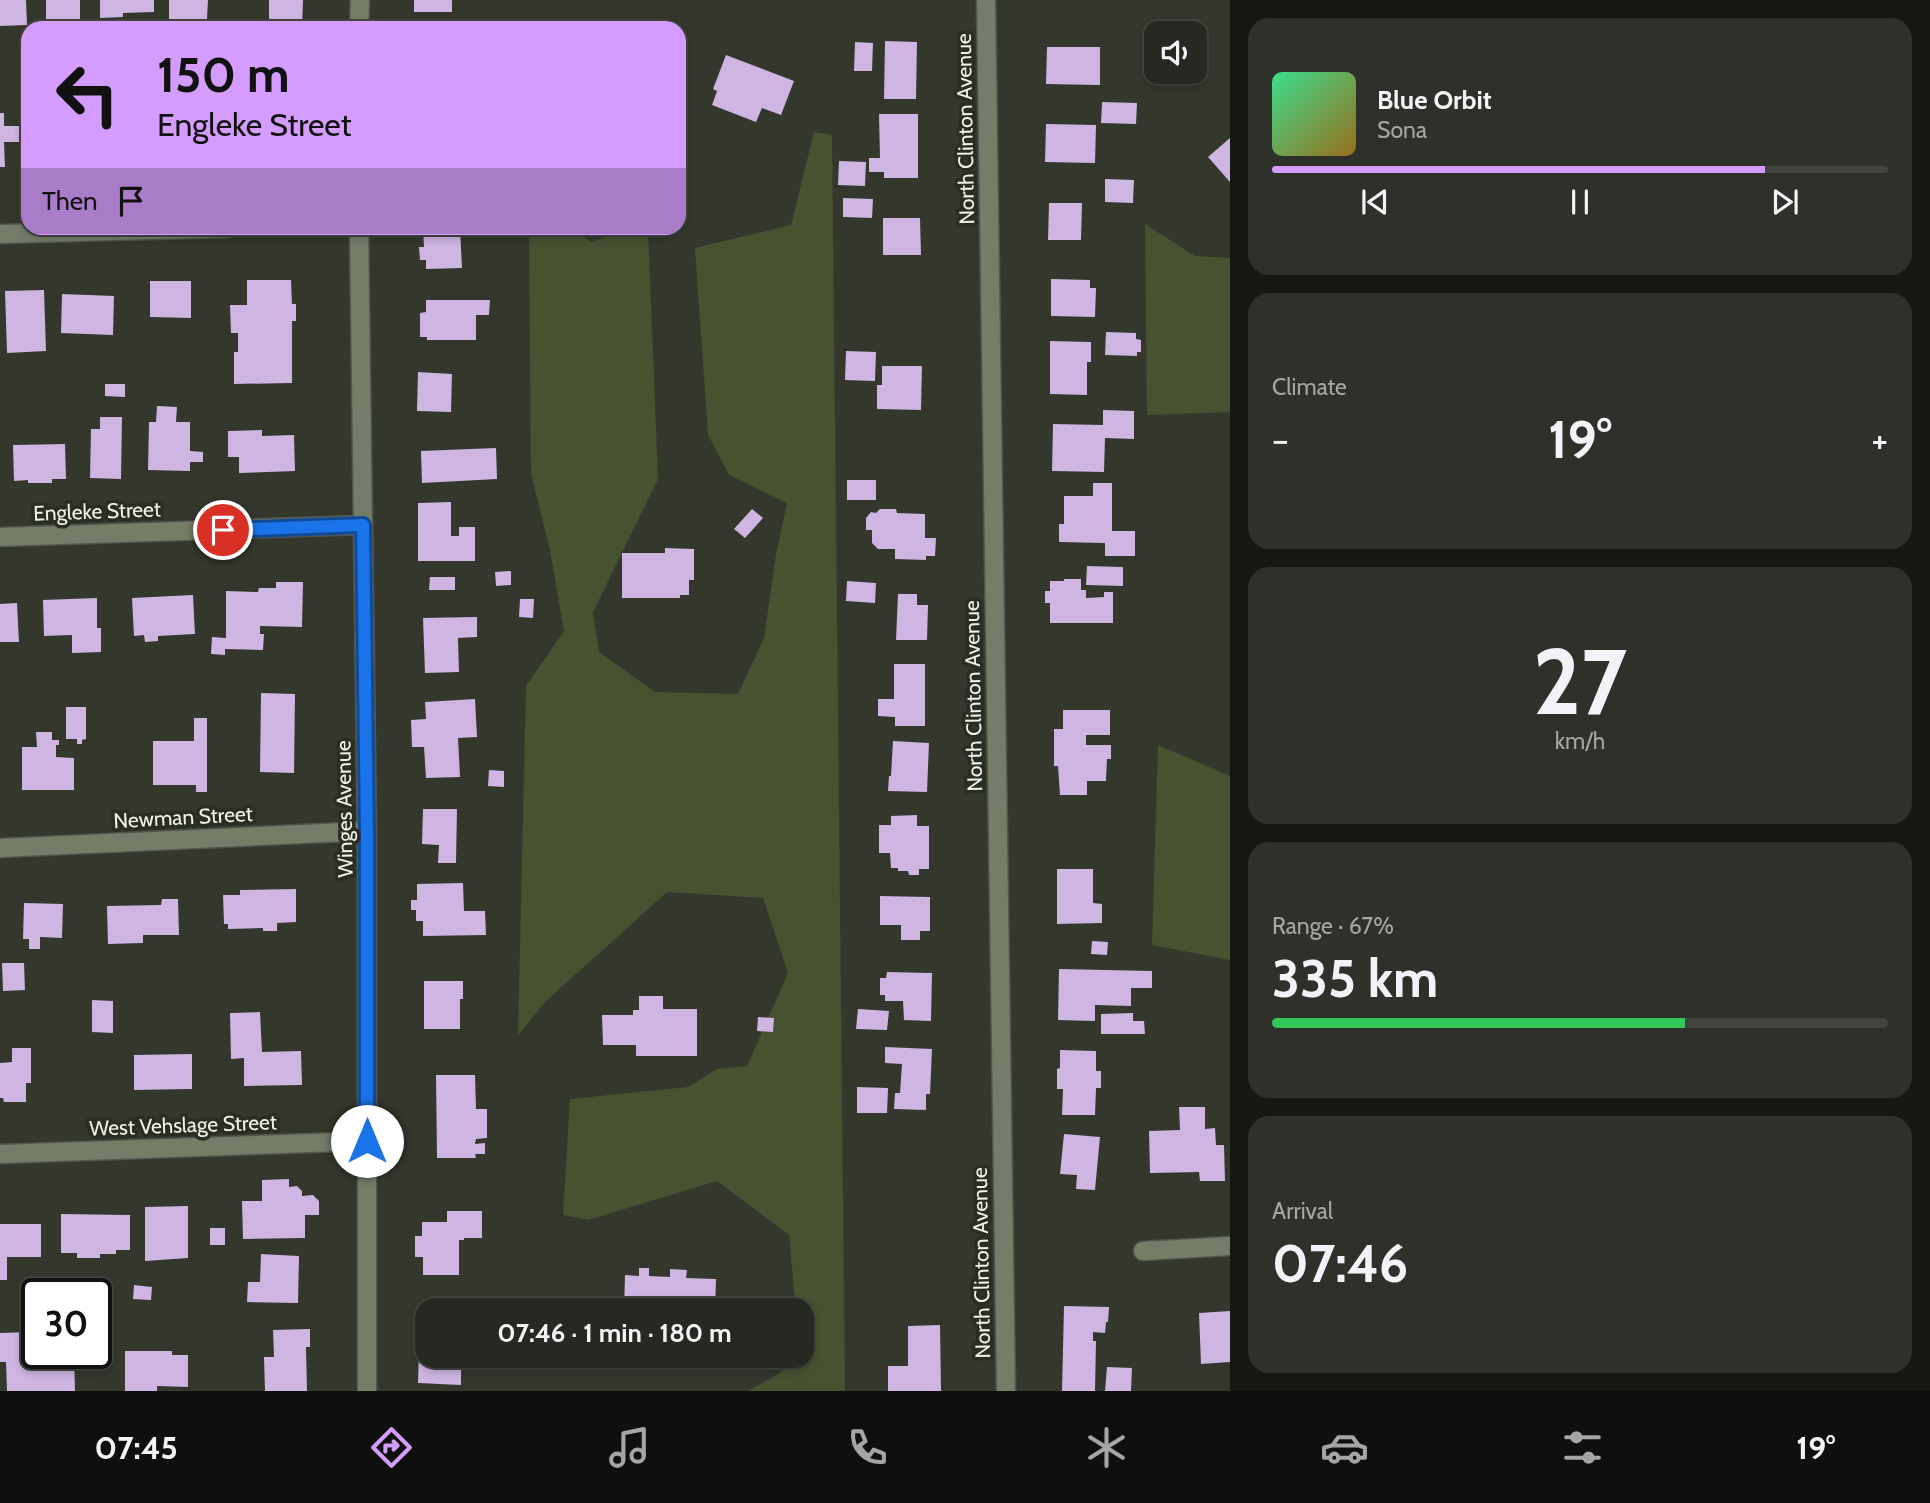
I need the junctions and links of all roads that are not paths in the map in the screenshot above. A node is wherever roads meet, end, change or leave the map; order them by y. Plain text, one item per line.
1 (359, 0) edge
2 (986, 0) edge
3 (359, 21) edge
4 (21, 233) edge
5 (0, 234) edge
6 (359, 235) edge
7 (363, 525) junction
8 (0, 537) edge
9 (367, 831) junction
10 (0, 848) edge
11 (367, 1141) junction
12 (0, 1154) edge
13 (1230, 1246) edge
14 (1143, 1251) dead end
15 (367, 1391) edge
16 (1006, 1391) edge

1 - 3 street
2 - 16 street, North Clinton Avenue
4 - 5 street
6 - 7 street, Winges Avenue
7 - 8 street, Engleke Street
7 - 9 street, Winges Avenue
9 - 10 street, Newman Street
9 - 11 street, Winges Avenue
11 - 12 street, West Vehslage Street
11 - 15 street, Winges Avenue
13 - 14 street

